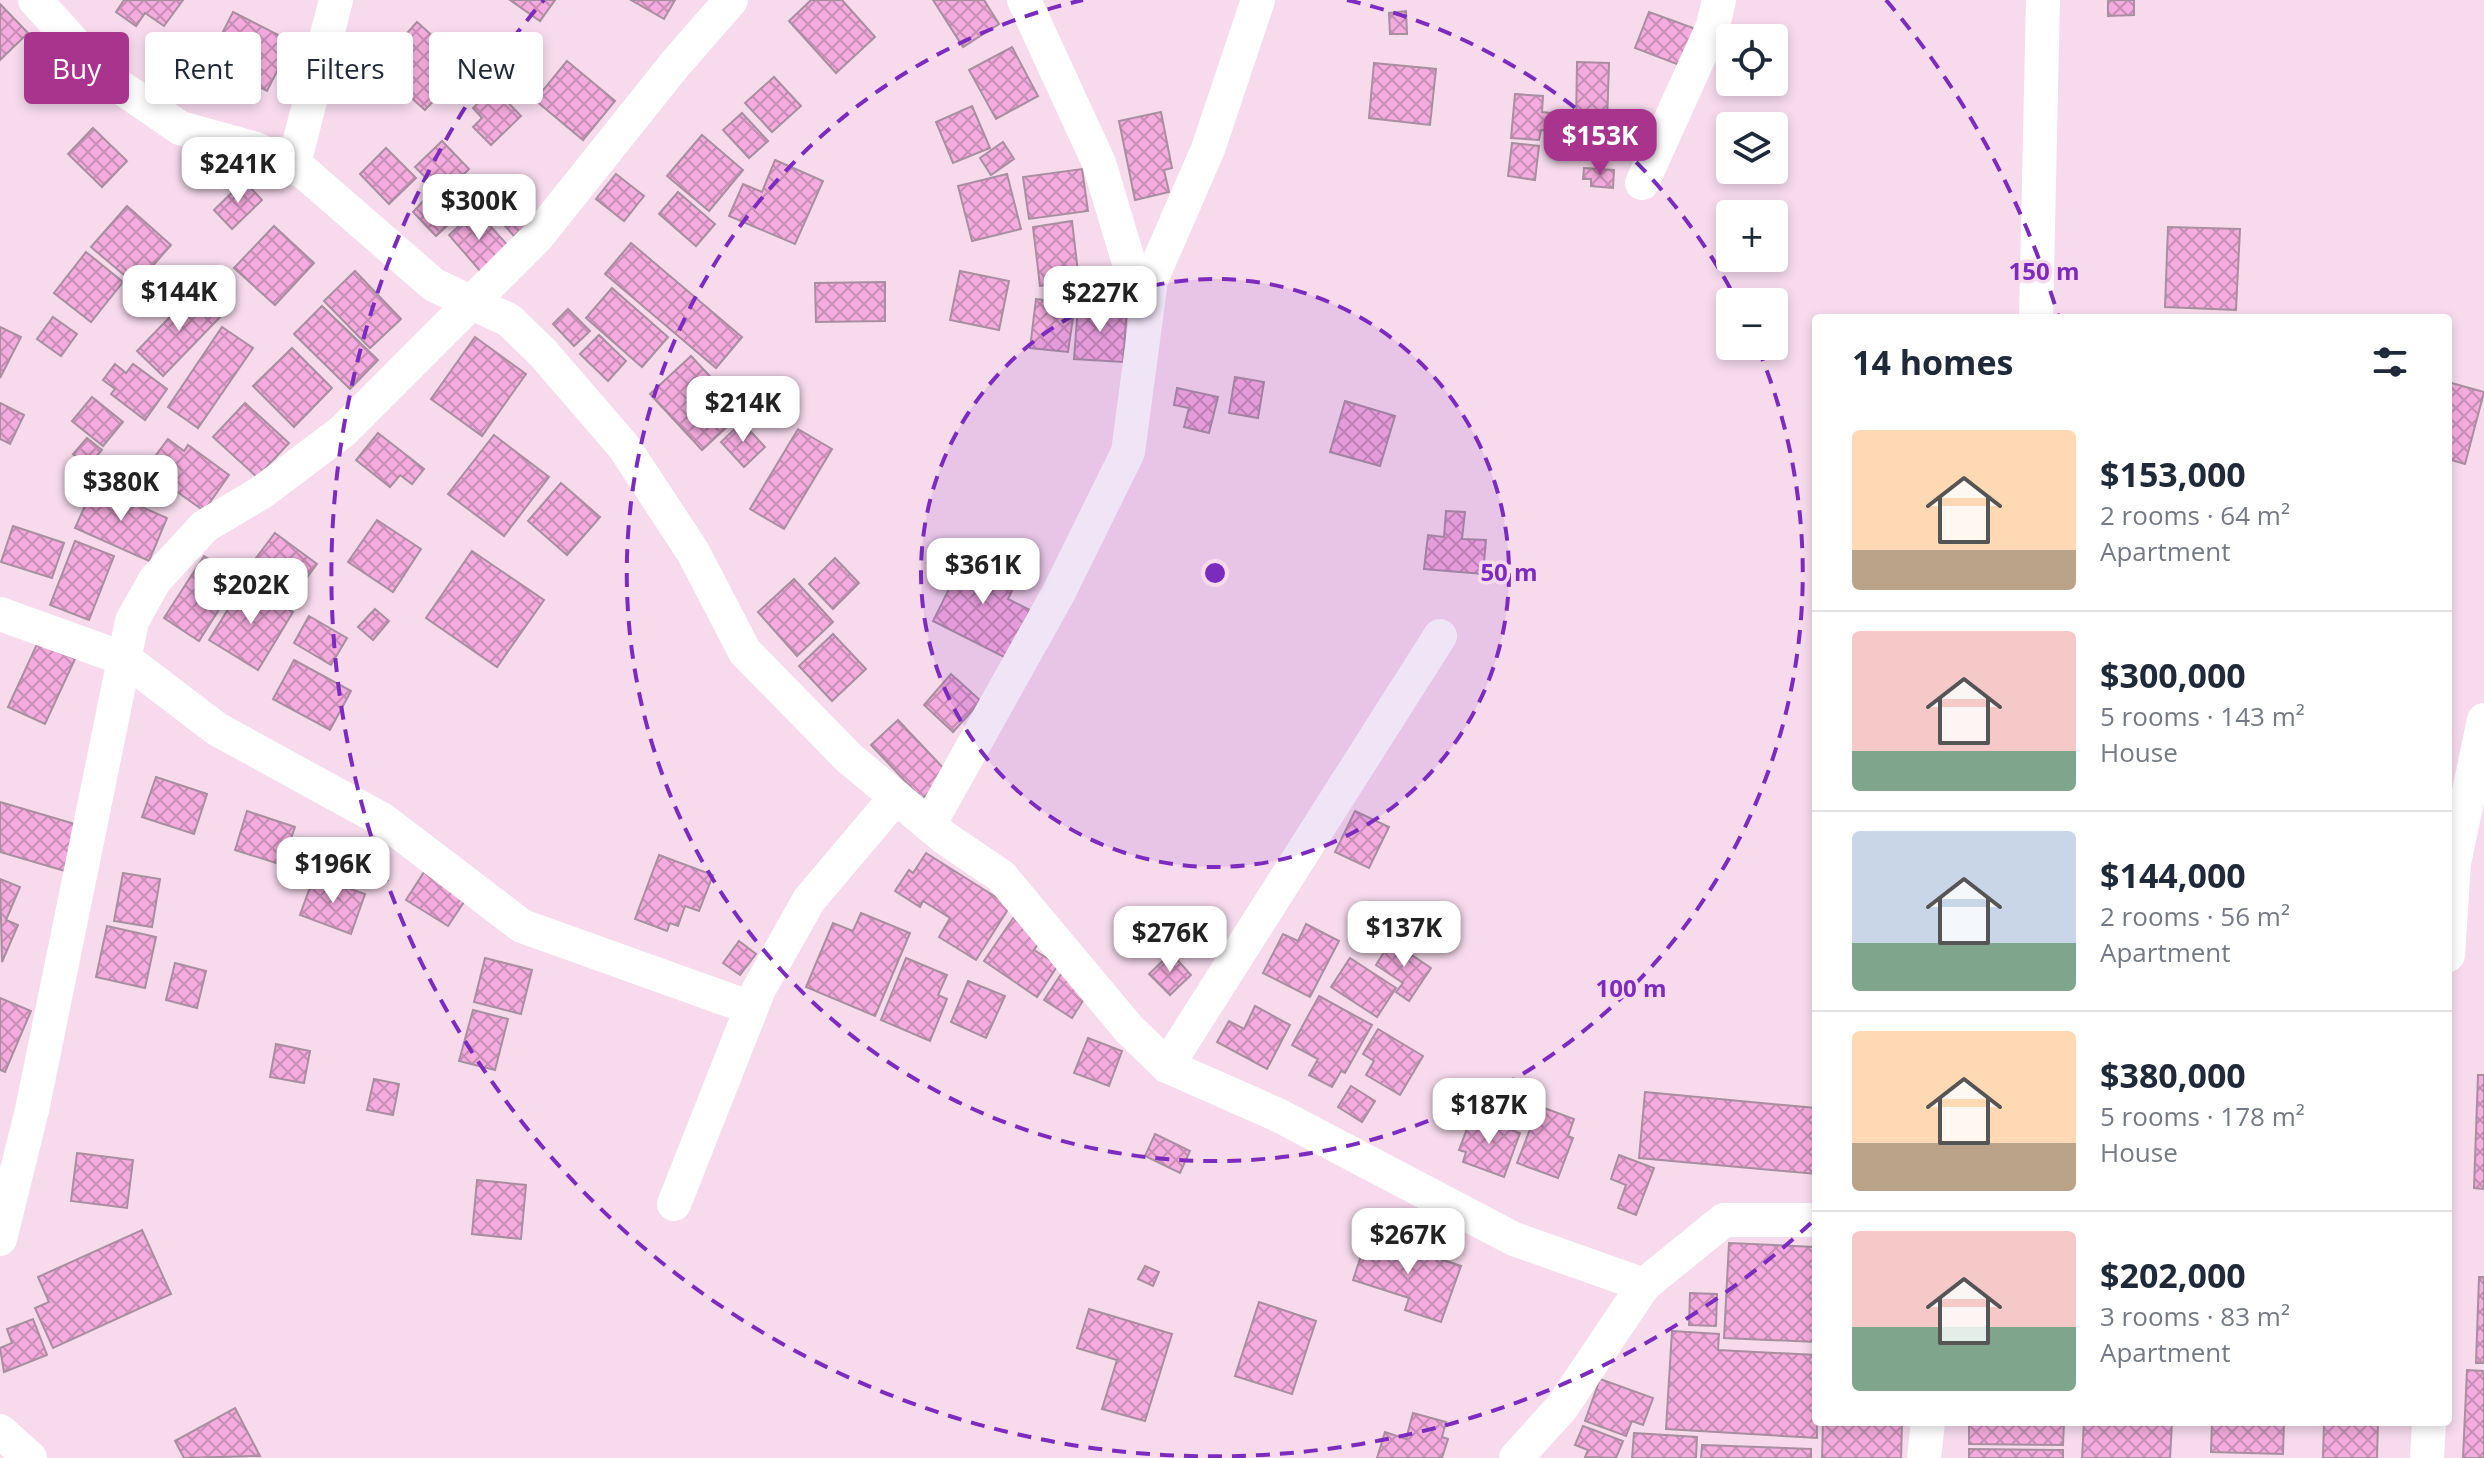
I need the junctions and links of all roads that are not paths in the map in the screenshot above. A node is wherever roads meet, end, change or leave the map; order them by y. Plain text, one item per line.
1 (35, 0) edge
2 (336, 0) edge
3 (731, 0) edge
4 (1024, 0) edge
5 (1258, 0) edge
6 (1719, 0) edge
7 (2043, 0) edge
8 (293, 167) junction
9 (1642, 183) dead end
10 (470, 303) junction
11 (2036, 314) edge
12 (1145, 317) junction
13 (0, 614) edge
14 (1440, 636) dead end
15 (125, 659) junction
16 (2484, 720) edge
17 (896, 797) junction
18 (929, 825) junction
19 (2452, 894) edge
20 (751, 1008) junction
21 (1167, 1066) junction
22 (674, 1204) dead end
23 (1812, 1220) edge
24 (0, 1239) edge
25 (1644, 1285) junction
26 (1928, 1426) edge
27 (2429, 1426) edge
28 (0, 1431) edge
29 (30, 1458) edge
30 (1516, 1458) edge
31 (1924, 1458) edge
32 (2427, 1458) edge

1 - 8 street
2 - 8 street
3 - 10 street
4 - 12 street
5 - 12 street
6 - 9 street
7 - 11 street
8 - 10 street
10 - 15 street
10 - 17 street
12 - 18 street
13 - 15 street
14 - 21 street
15 - 20 street
15 - 24 street
16 - 19 street
17 - 18 street
17 - 20 street
18 - 21 street
20 - 22 street
21 - 25 street
23 - 25 street
25 - 30 street
26 - 31 street
27 - 32 street
28 - 29 street

